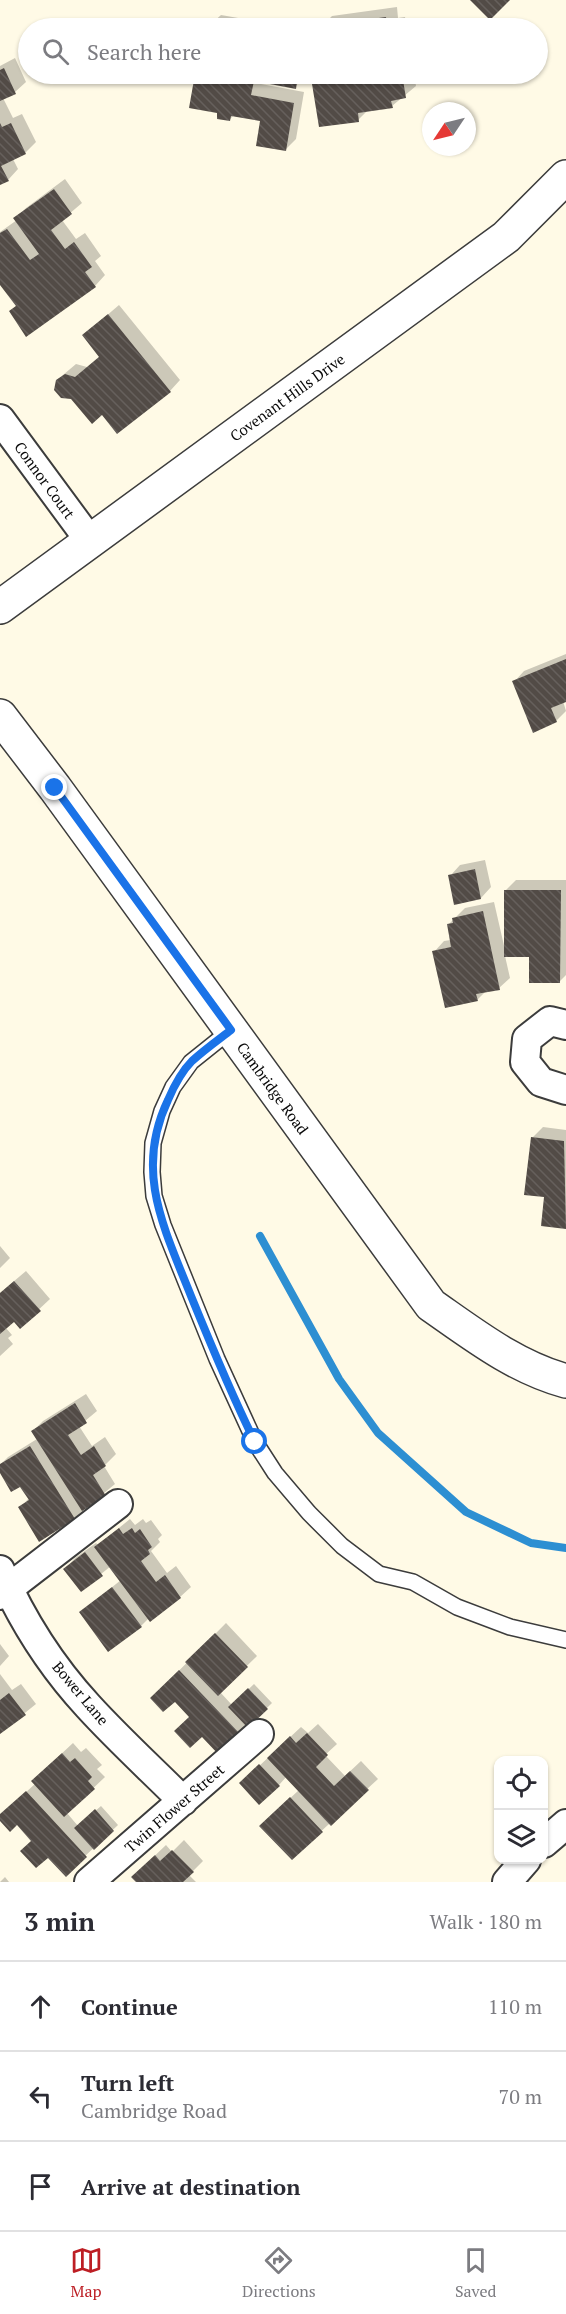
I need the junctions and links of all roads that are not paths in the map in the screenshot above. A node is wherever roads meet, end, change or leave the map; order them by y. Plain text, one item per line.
1 (566, 177) edge
2 (0, 419) edge
3 (90, 541) junction
4 (0, 607) edge
5 (0, 716) edge
6 (566, 1025) edge
7 (231, 1030) junction
8 (566, 1090) edge
9 (566, 1381) edge
10 (118, 1504) dead end
11 (3, 1584) edge
12 (566, 1640) edge
13 (259, 1734) dead end
14 (183, 1801) junction
15 (566, 1824) edge
16 (548, 1839) edge
17 (523, 1864) edge
18 (89, 1882) edge
19 (507, 1882) edge

1 - 3 street, Covenant Hills Drive
2 - 3 street, Connor Court
3 - 4 street, Covenant Hills Drive
5 - 7 street, Cambridge Road
6 - 8 street
7 - 9 street, Cambridge Road
7 - 12 lane
10 - 11 street
11 - 14 street, Bower Lane
13 - 14 street, Twin Flower Street
14 - 18 street, Twin Flower Street
15 - 16 street
17 - 19 street

